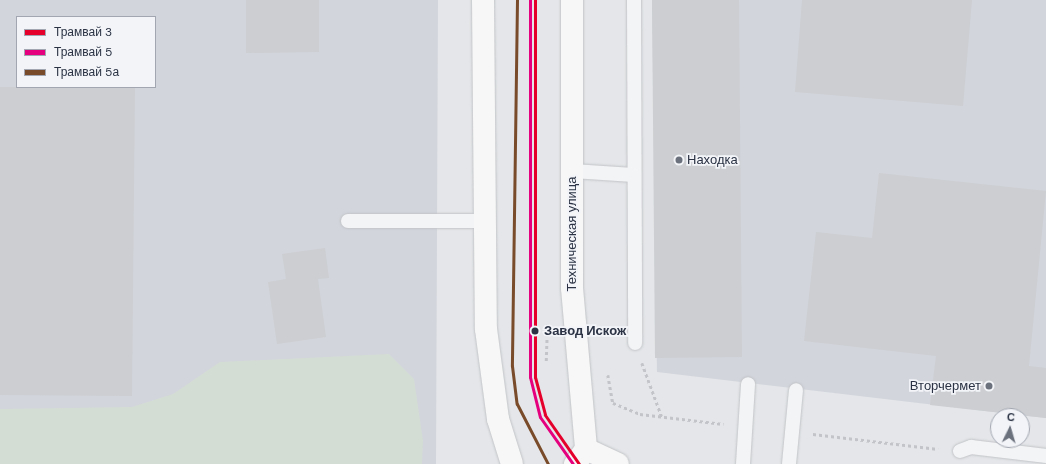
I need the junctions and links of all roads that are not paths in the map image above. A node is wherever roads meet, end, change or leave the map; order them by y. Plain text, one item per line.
1 (483, 0) edge
2 (572, 0) edge
3 (634, 0) edge
4 (572, 171) junction
5 (634, 175) junction
6 (348, 221) dead end
7 (486, 221) junction
8 (635, 343) road end
9 (748, 384) dead end
10 (796, 390) dead end
11 (960, 451) dead end
12 (581, 456) edge
13 (1046, 456) edge
14 (512, 464) edge
15 (618, 464) edge
16 (743, 464) edge
17 (789, 464) edge

1 - 7 main road
2 - 4 main road, Техническая улица
3 - 5 lane
4 - 5 lane
4 - 12 main road, Техническая улица
5 - 8 lane
6 - 7 lane
7 - 14 main road
9 - 16 lane
10 - 17 lane
11 - 13 lane
12 - 15 main road

